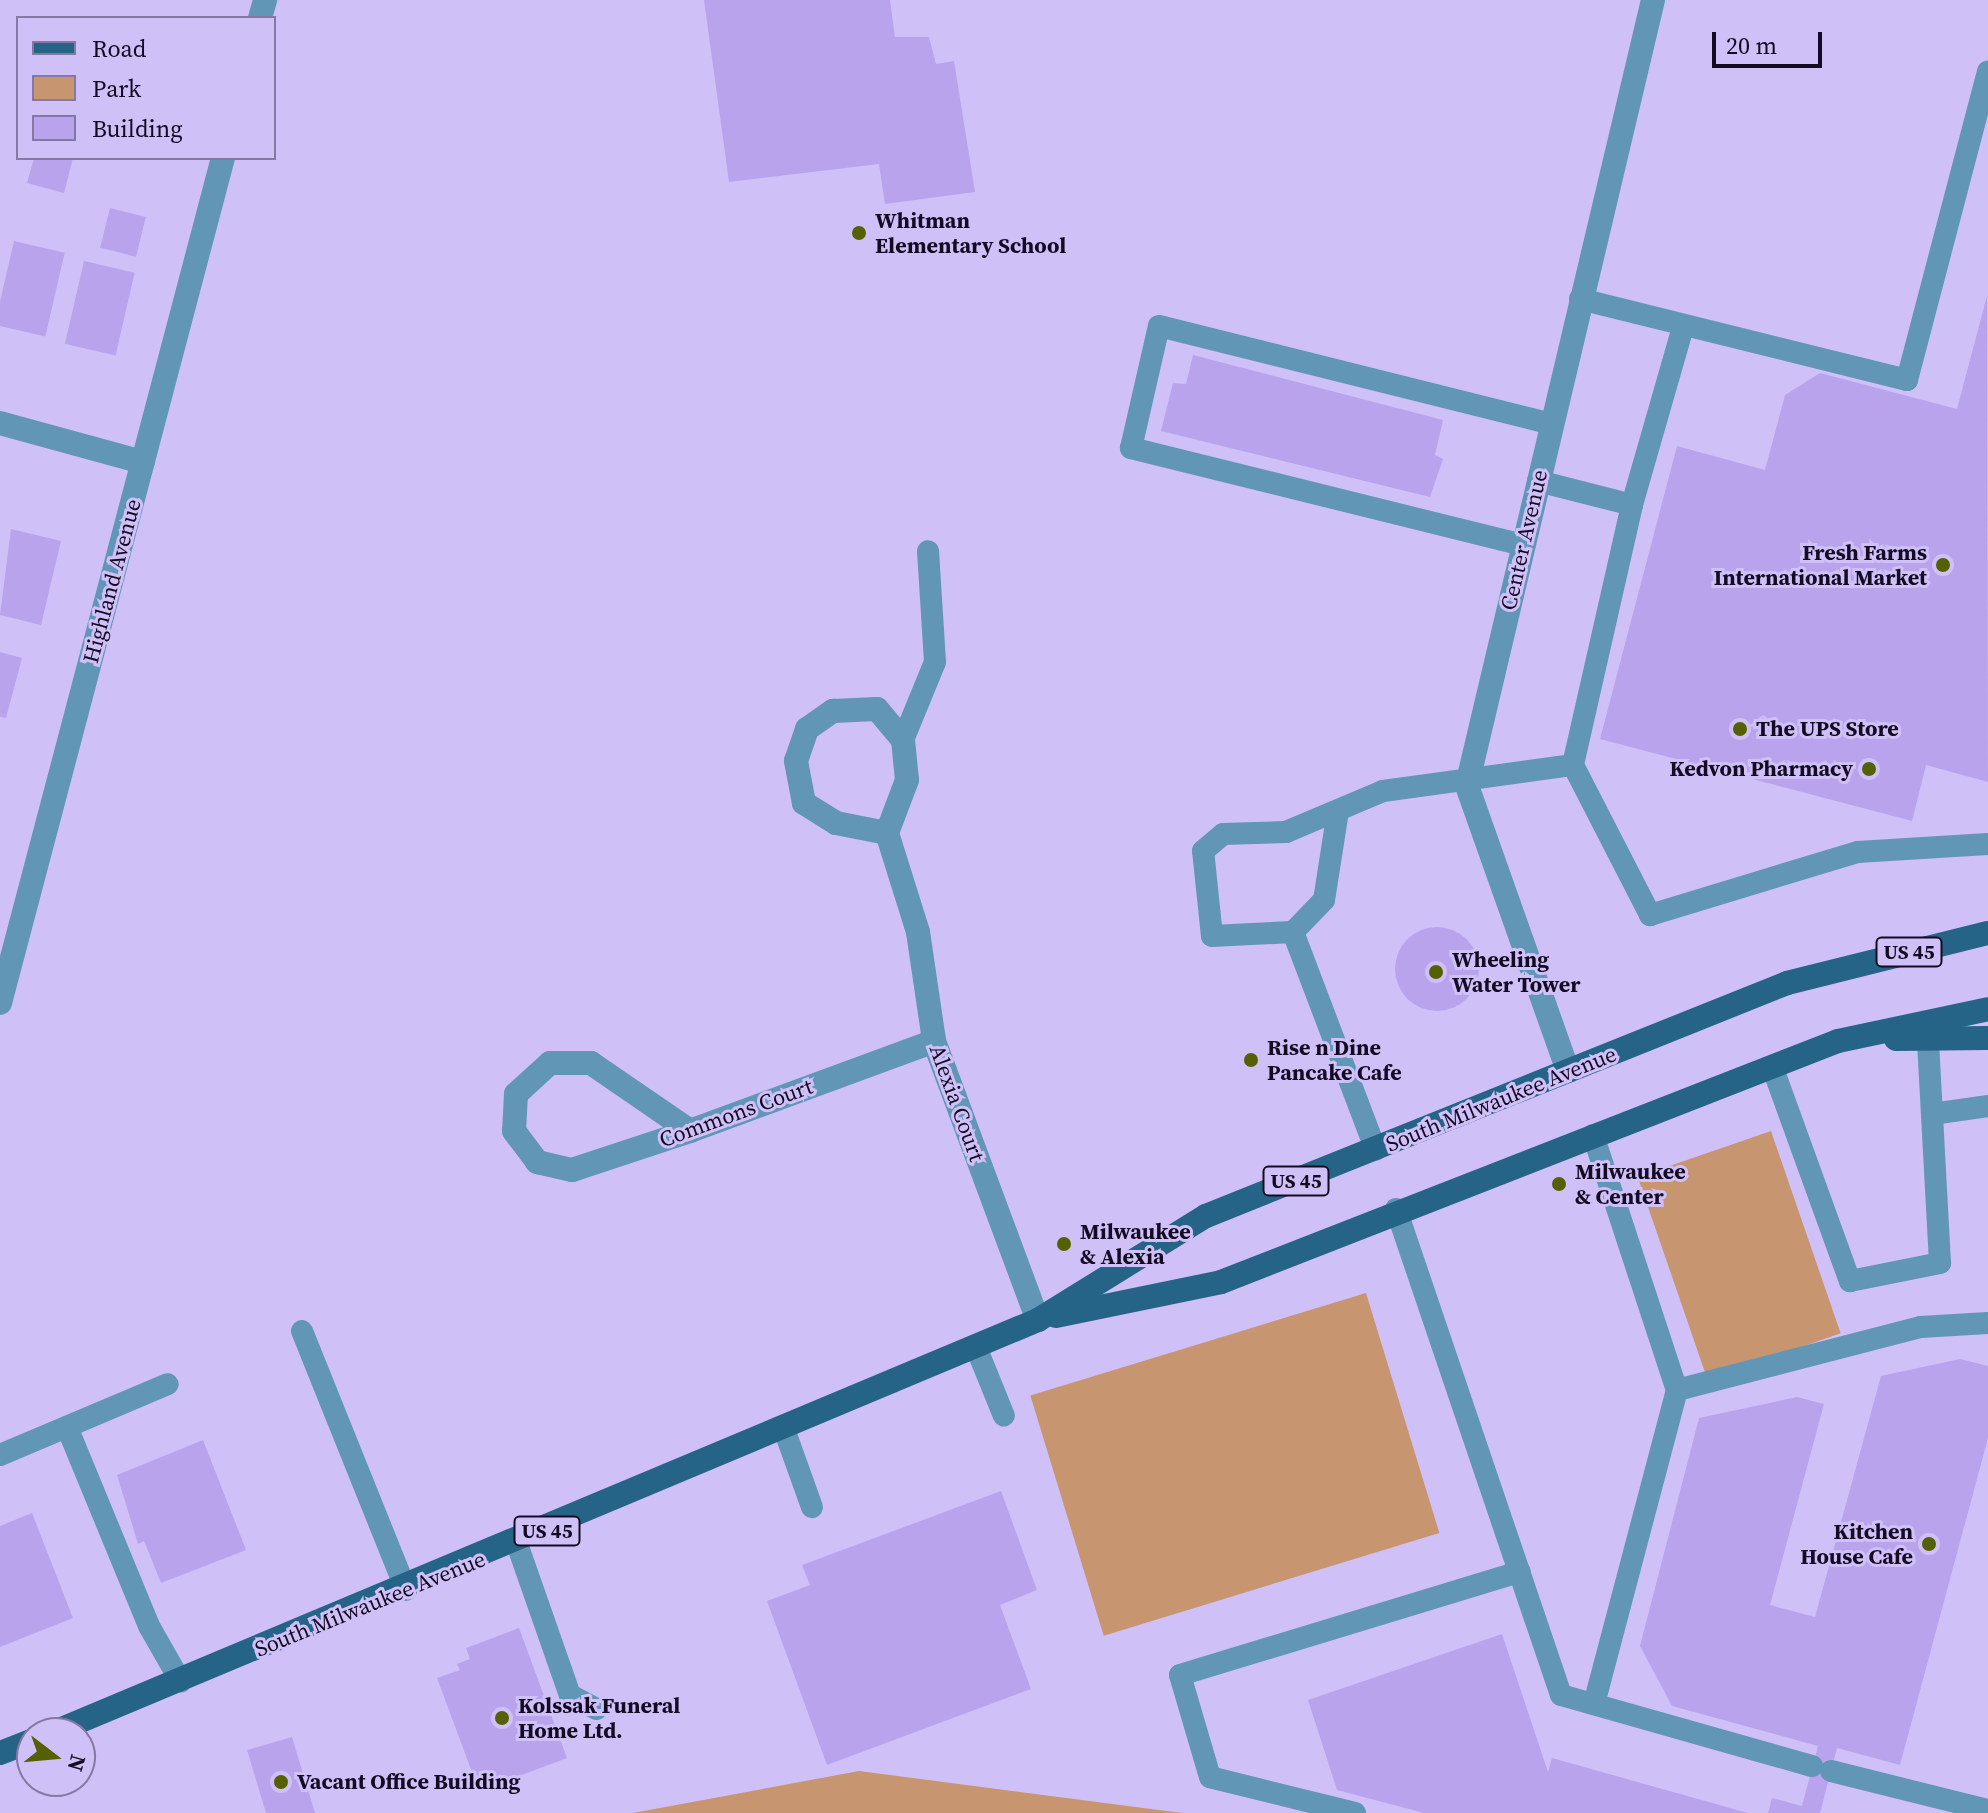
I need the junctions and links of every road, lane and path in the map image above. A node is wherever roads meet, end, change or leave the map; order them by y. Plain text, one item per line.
1 (1653, 0) edge
2 (1988, 71) edge
3 (222, 160) edge
4 (1580, 299) junction
5 (1683, 327) junction
6 (0, 423) edge
7 (1551, 424) junction
8 (143, 462) junction
9 (1538, 481) junction
10 (1632, 505) junction
11 (1523, 545) junction
12 (928, 551) dead end
13 (903, 740) junction
14 (1573, 765) junction
15 (1467, 785) junction
16 (1338, 811) junction
17 (887, 833) junction
18 (1988, 844) edge
19 (1987, 928) edge
20 (1293, 932) junction
21 (0, 1003) edge
22 (1988, 1009) edge
23 (1988, 1038) edge
24 (1928, 1039) junction
25 (934, 1041) junction
26 (1838, 1041) junction
27 (1772, 1066) junction
28 (1568, 1071) junction
29 (1988, 1106) edge
30 (1932, 1114) junction
31 (690, 1131) junction
32 (1593, 1135) junction
33 (1376, 1150) junction
34 (1396, 1209) junction
35 (1038, 1320) junction
36 (1988, 1323) edge
37 (302, 1331) dead end
38 (976, 1347) junction
39 (168, 1384) dead end
40 (1677, 1390) junction
41 (1004, 1416) dead end
42 (67, 1427) junction
43 (784, 1429) junction
44 (0, 1455) edge
45 (812, 1507) dead end
46 (517, 1544) junction
47 (1520, 1572) junction
48 (406, 1590) junction
49 (181, 1682) junction
50 (1594, 1704) junction
51 (596, 1709) dead end
52 (92, 1717) edge
53 (1988, 1810) edge
54 (1355, 1813) edge

1 - 4 street, Center Avenue
2 - 5 lane
3 - 8 street, Highland Avenue
4 - 5 lane
4 - 7 street, Center Avenue
5 - 10 lane
6 - 8 street
7 - 9 street, Center Avenue
7 - 11 lane
8 - 21 street, Highland Avenue
9 - 10 lane
9 - 11 street, Center Avenue
10 - 14 lane
11 - 15 street, Center Avenue
12 - 13 lane
13 - 17 street
13 - 17 street
14 - 15 lane
14 - 18 lane
15 - 16 lane
15 - 28 street
16 - 20 lane
16 - 20 lane
17 - 25 street, Alexia Court
19 - 28 main road, South Milwaukee Avenue / US 45
20 - 33 lane
22 - 26 main road, South Milwaukee Avenue / US 45
23 - 24 main road
24 - 26 main road
24 - 30 lane
25 - 31 street, Commons Court
25 - 35 street, Alexia Court
26 - 27 main road, South Milwaukee Avenue / US 45
27 - 30 lane
27 - 32 main road, South Milwaukee Avenue / US 45
28 - 33 main road, South Milwaukee Avenue / US 45
29 - 30 lane
31 - 31 street, Commons Court
32 - 34 main road, South Milwaukee Avenue / US 45
32 - 40 lane
33 - 35 main road, South Milwaukee Avenue / US 45
34 - 35 main road, South Milwaukee Avenue / US 45
34 - 47 lane
35 - 38 main road, South Milwaukee Avenue / US 45
36 - 40 lane
37 - 48 lane
38 - 41 lane
38 - 43 main road, South Milwaukee Avenue / US 45
39 - 42 lane
40 - 50 lane
42 - 44 lane
42 - 49 lane
43 - 45 lane
43 - 46 main road, South Milwaukee Avenue / US 45
46 - 48 main road, South Milwaukee Avenue / US 45
46 - 51 lane
47 - 50 lane
47 - 54 lane
48 - 49 main road, South Milwaukee Avenue / US 45
49 - 52 main road, South Milwaukee Avenue / US 45
50 - 53 lane

